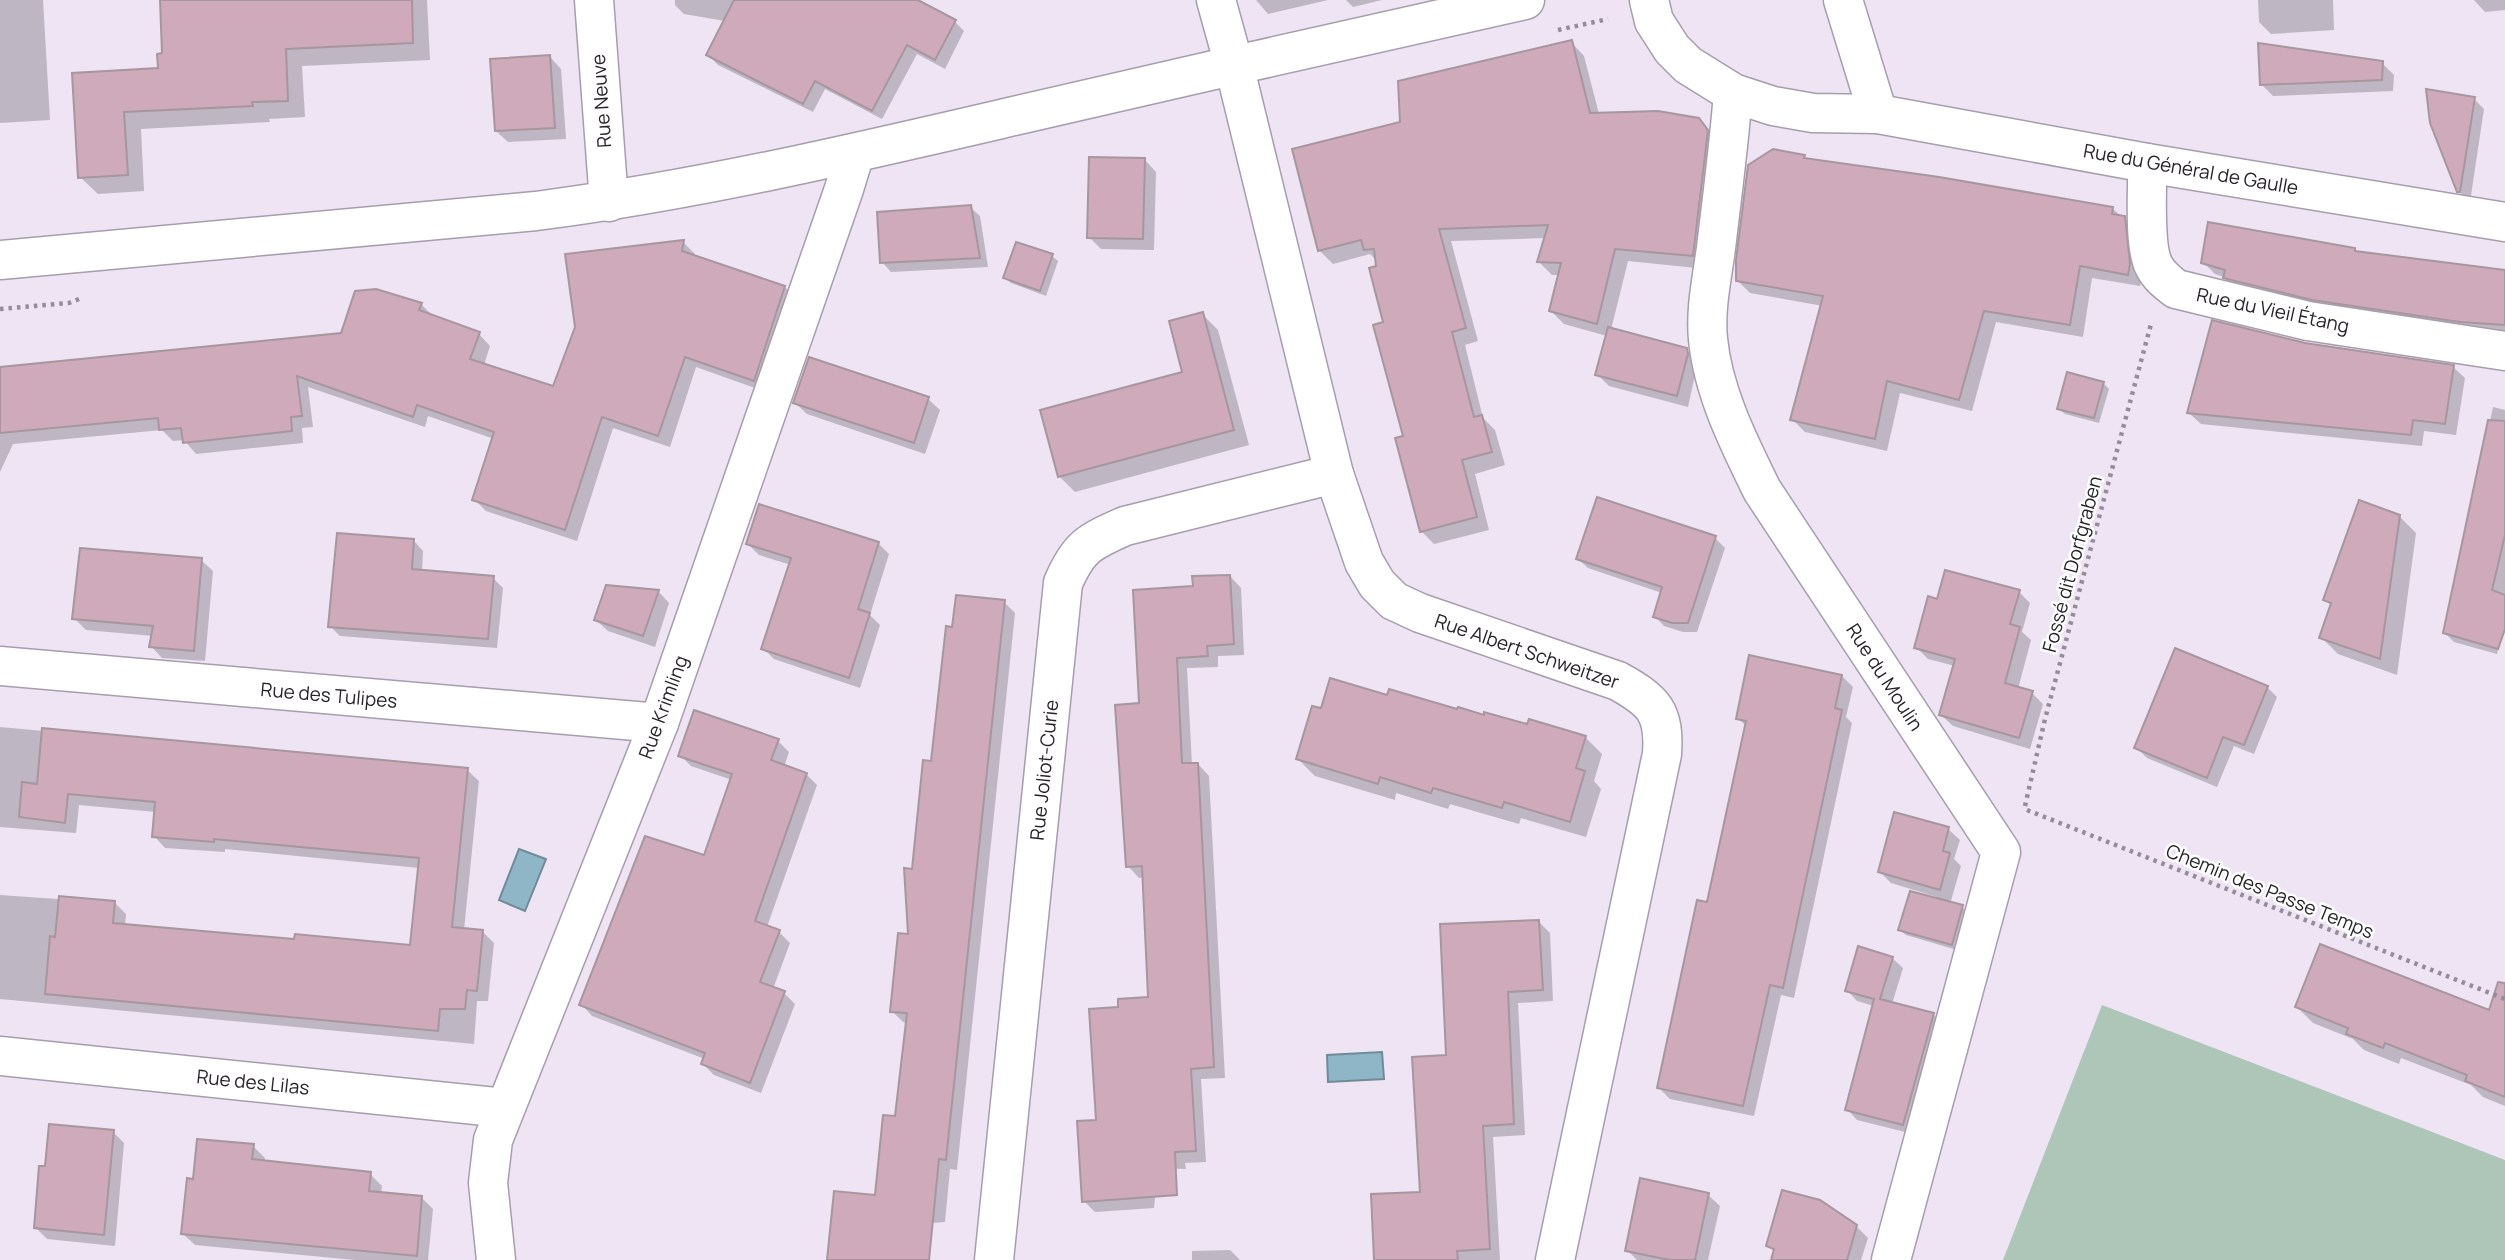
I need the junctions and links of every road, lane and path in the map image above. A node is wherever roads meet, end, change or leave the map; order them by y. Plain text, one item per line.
1 (594, 0) edge
2 (1216, 0) edge
3 (1525, 0) edge
4 (1649, 0) edge
5 (1843, 0) edge
6 (1234, 65) junction
7 (1733, 93) junction
8 (1878, 114) junction
9 (855, 153) junction
10 (2147, 163) junction
11 (608, 202) junction
12 (2505, 222) edge
13 (0, 260) edge
14 (2163, 279) junction
15 (2505, 351) edge
16 (1335, 474) junction
17 (0, 666) edge
18 (659, 723) junction
19 (2024, 809) joint
20 (2505, 999) edge
21 (0, 1056) edge
22 (505, 1108) junction
23 (496, 1260) edge
24 (994, 1260) edge
25 (1555, 1260) edge
26 (1891, 1260) edge

1 - 11 street, Rue Neuve
2 - 6 street, Rue Albert Schweitzer
3 - 6 street
4 - 7 street, Rue du Général de Gaulle
5 - 8 street
6 - 9 street
6 - 16 street, Rue Albert Schweitzer
7 - 8 street, Rue du Général de Gaulle
7 - 26 street, Rue du Moulin
8 - 10 street, Rue du Général de Gaulle
9 - 11 street
9 - 18 street, Rue Krimling
10 - 12 street, Rue du Général de Gaulle
10 - 14 street
11 - 13 street
14 - 15 street, Rue du Vieil Étang
14 - 19 path, Fossé dit Dorfgraben
16 - 24 street, Rue Joliot-Curie
16 - 25 street, Rue Albert Schweitzer
17 - 18 street, Rue des Tulipes
18 - 22 street, Rue Krimling
19 - 20 path, Chemin des Passe Temps
21 - 22 street, Rue des Lilas
22 - 23 street, Rue Krimling

